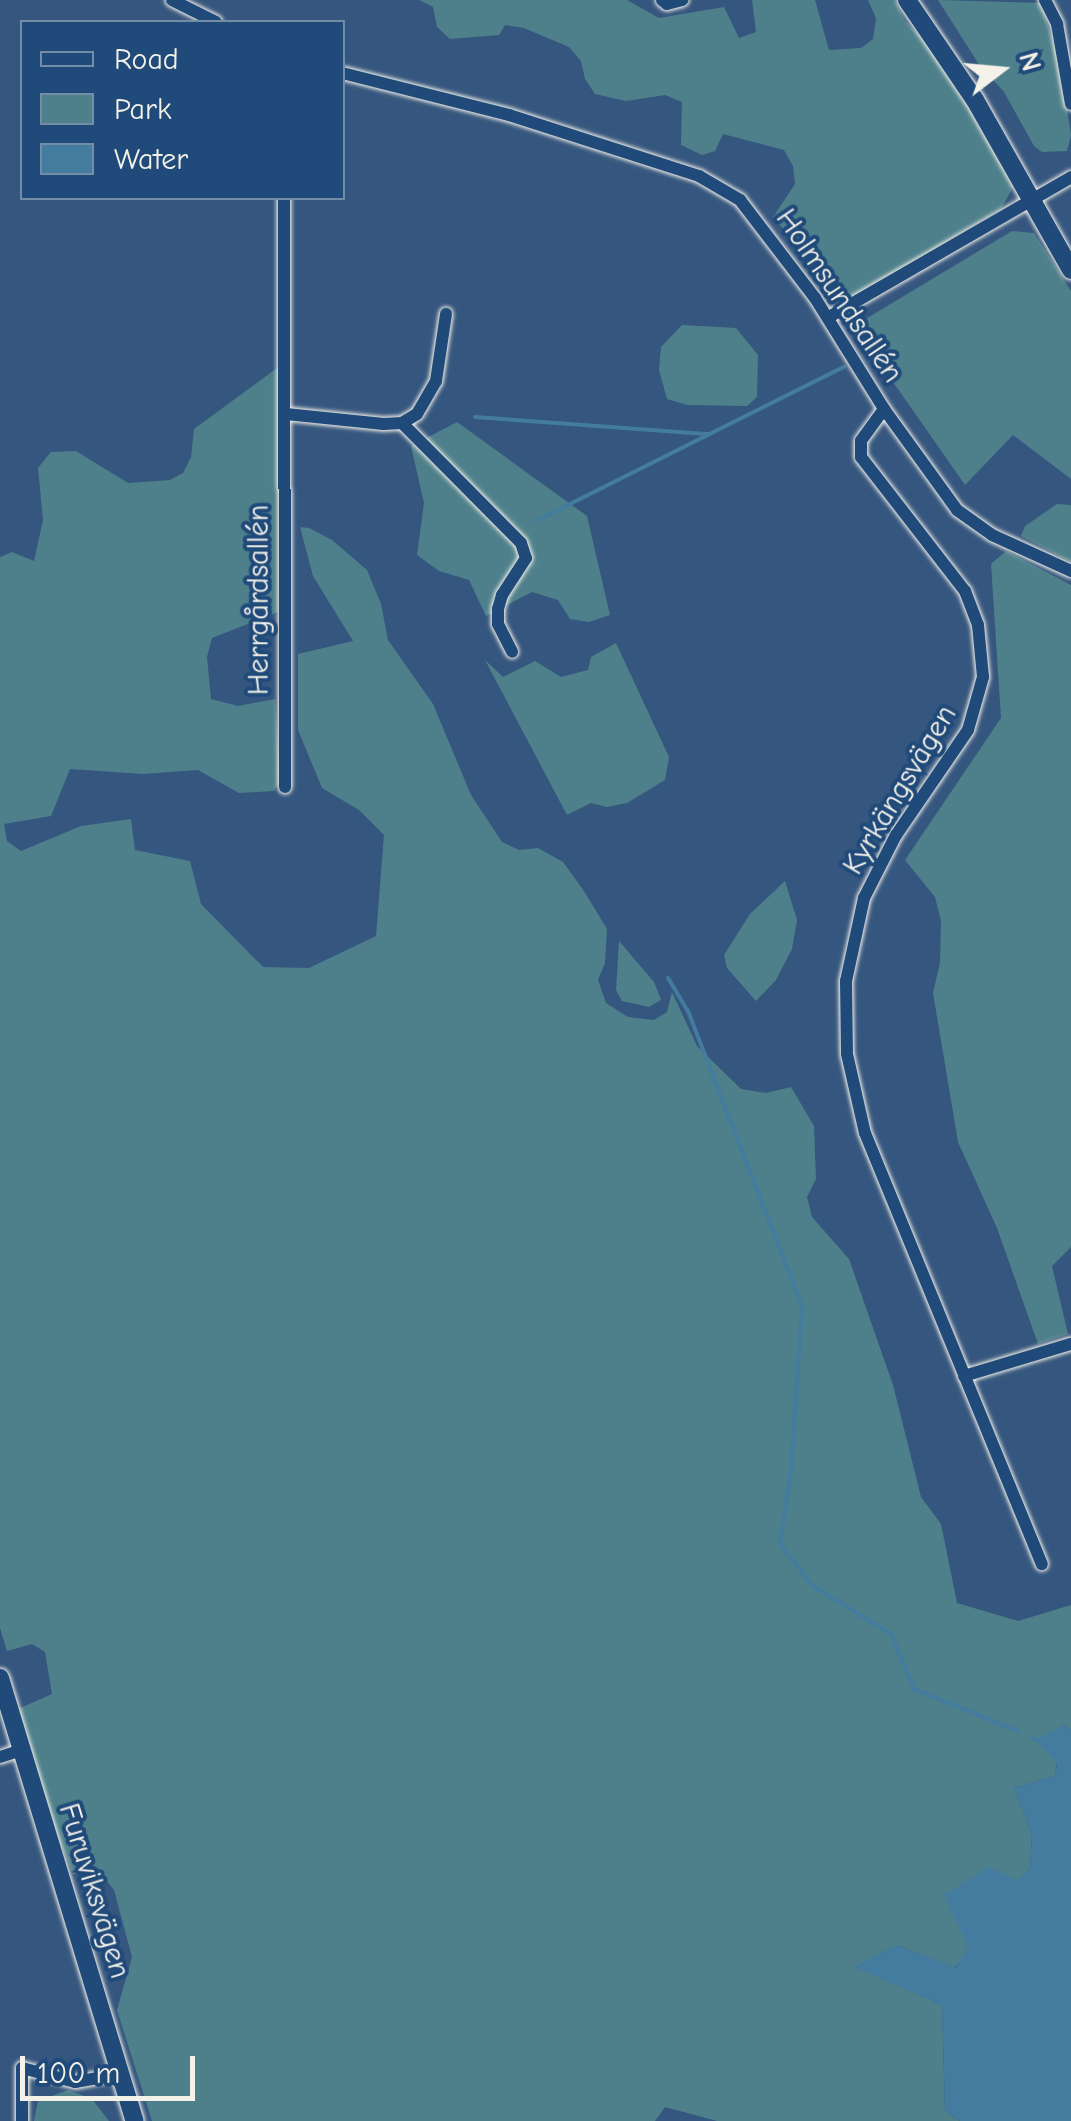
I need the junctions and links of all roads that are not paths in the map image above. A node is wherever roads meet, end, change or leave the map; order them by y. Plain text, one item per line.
1 (172, 0) edge
2 (662, 0) edge
3 (682, 0) edge
4 (908, 0) edge
5 (1045, 0) edge
6 (212, 20) edge
7 (345, 74) edge
8 (1071, 104) edge
9 (1071, 177) edge
10 (284, 200) edge
11 (1030, 200) junction
12 (1071, 270) edge
13 (446, 314) dead end
14 (829, 317) junction
15 (884, 409) junction
16 (286, 414) junction
17 (402, 423) junction
18 (1071, 571) edge
19 (512, 652) dead end
20 (284, 787) dead end
21 (1071, 1344) edge
22 (964, 1376) junction
23 (1042, 1564) dead end
24 (0, 1678) edge
25 (22, 1750) junction
26 (0, 1756) edge
27 (121, 2074) junction
28 (22, 2121) edge
29 (135, 2121) edge

1 - 6 street
2 - 3 street
4 - 11 main road
5 - 8 street
7 - 14 street, Holmsundsallén
9 - 11 street
10 - 16 street, Herrgårdsallén
11 - 12 main road
11 - 14 street
13 - 17 street
14 - 15 street, Holmsundsallén
15 - 18 street, Holmsundsallén
15 - 22 street, Kyrkängsvägen
16 - 17 street
16 - 20 street, Herrgårdsallén
17 - 19 street
21 - 22 street
22 - 23 street, Kyrkängsvägen
24 - 25 main road, Furuviksvägen
25 - 26 street
25 - 27 main road, Furuviksvägen
27 - 28 street
27 - 29 main road, Furuviksvägen

